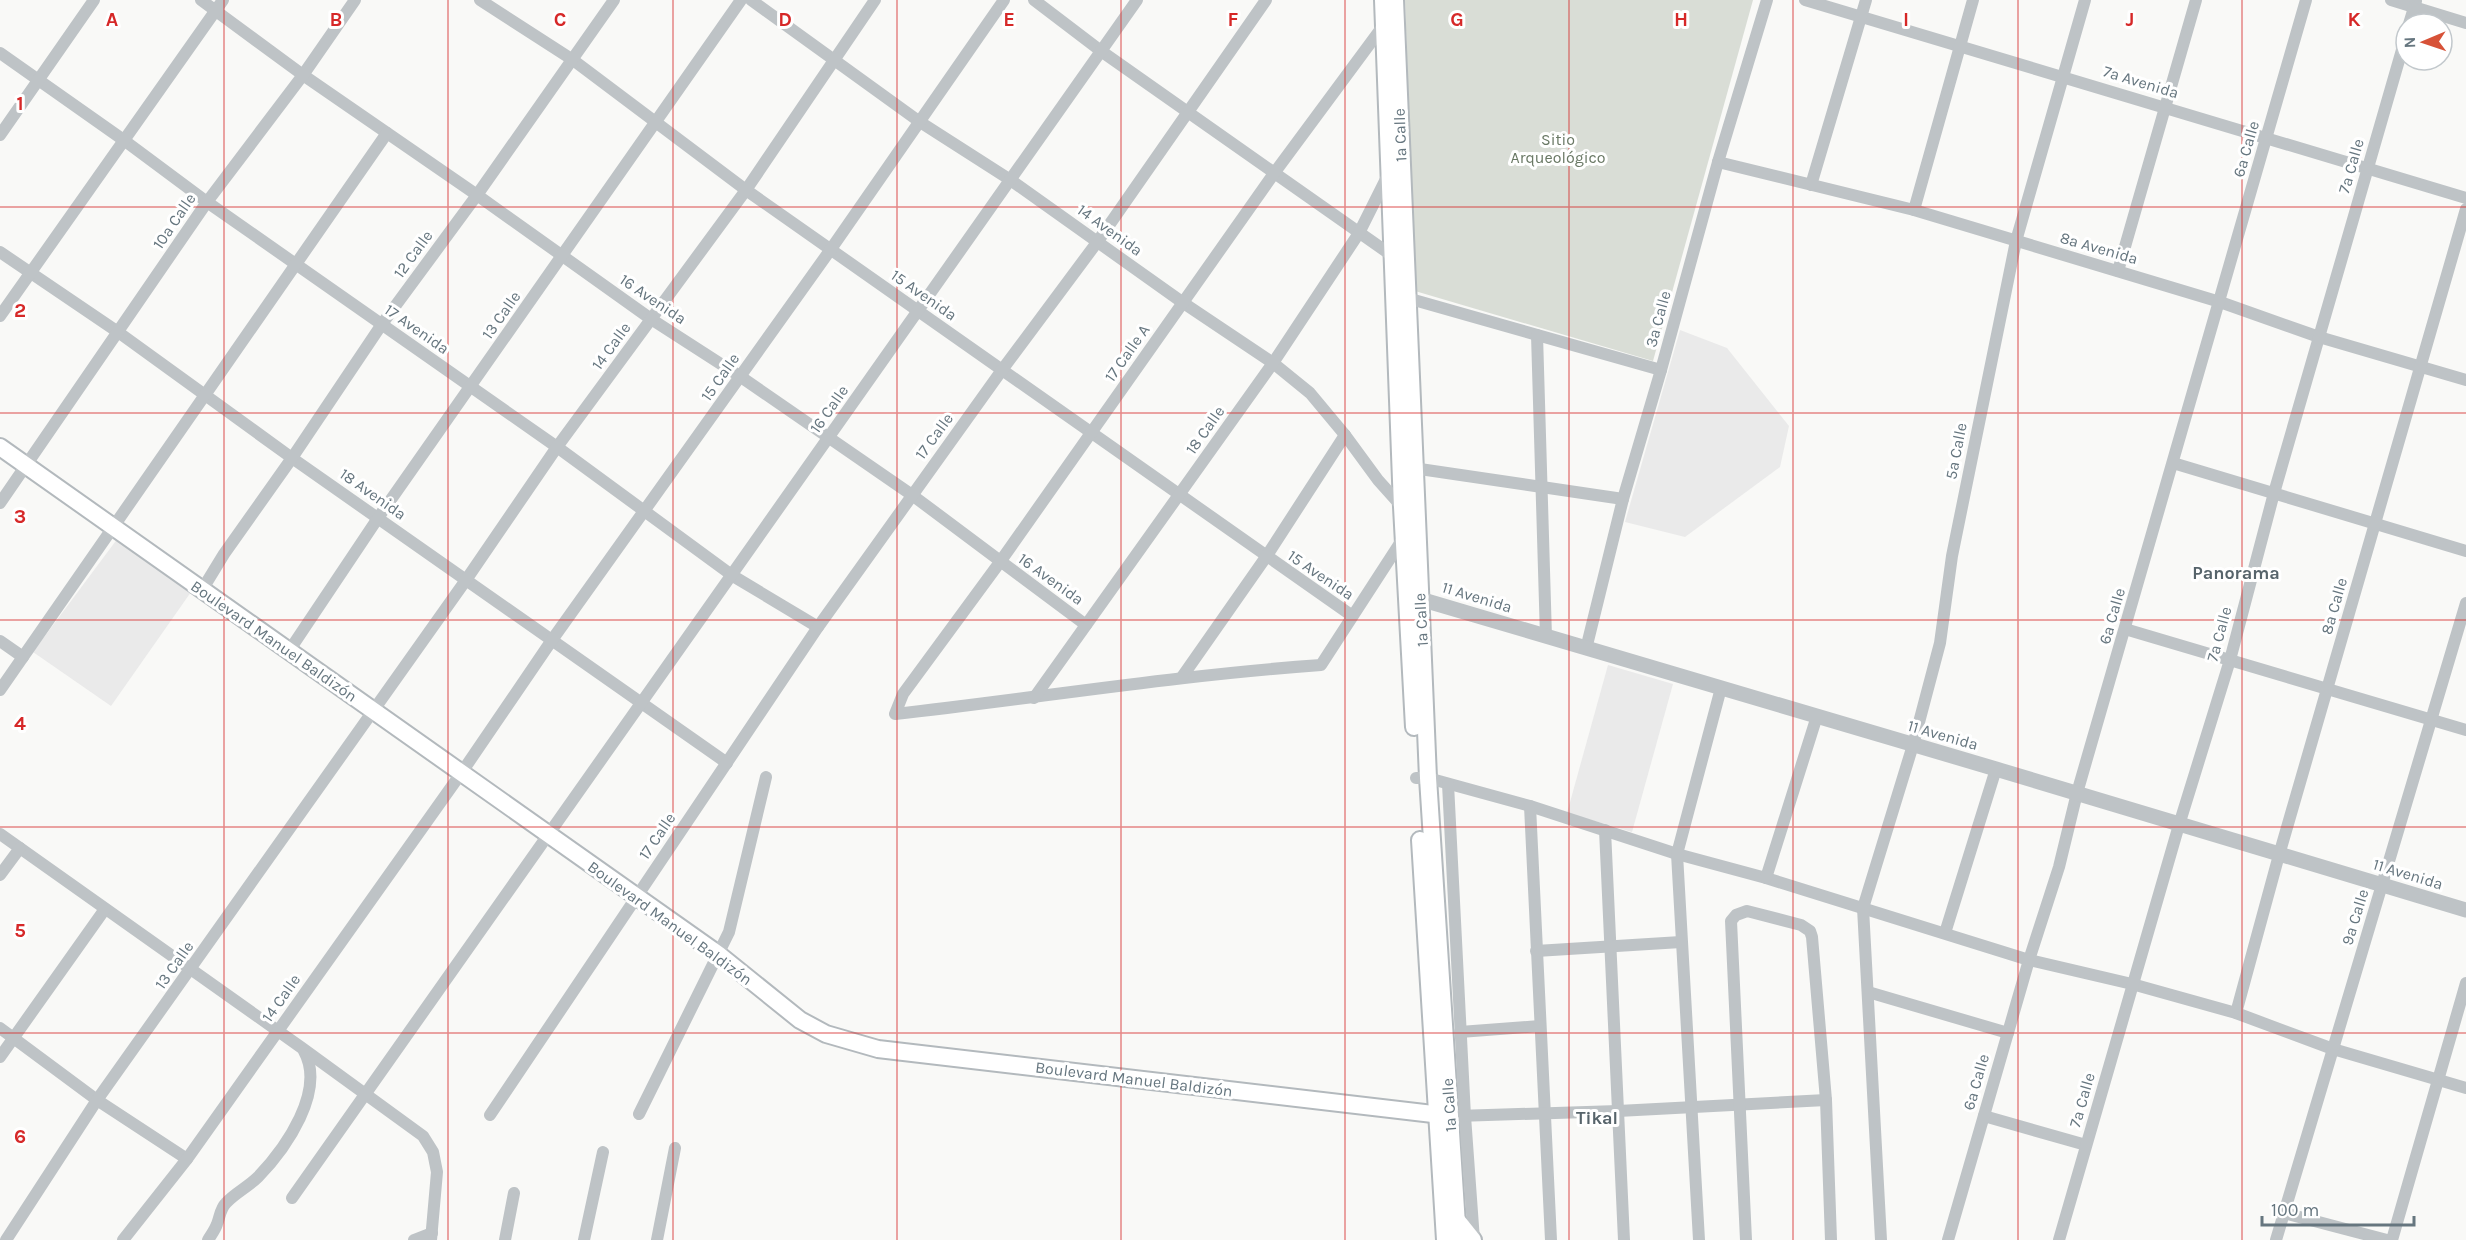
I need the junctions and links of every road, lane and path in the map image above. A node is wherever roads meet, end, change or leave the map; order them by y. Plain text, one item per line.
1 (94, 0) edge
2 (201, 0) edge
3 (355, 0) edge
4 (614, 0) edge
5 (741, 0) edge
6 (751, 0) edge
7 (875, 0) edge
8 (1004, 0) edge
9 (1034, 0) edge
10 (1137, 0) edge
11 (1266, 0) edge
12 (1383, 0) edge
13 (1395, 0) edge
14 (1767, 0) edge
15 (1805, 0) edge
16 (1866, 0) edge
17 (1972, 0) edge
18 (2085, 0) edge
19 (2196, 0) edge
20 (2306, 0) edge
21 (2391, 0) edge
22 (482, 1) edge
23 (2415, 4) edge
24 (220, 5) edge
25 (1862, 18) junction
26 (1390, 22) junction
27 (2466, 23) edge
28 (1959, 46) junction
29 (1101, 51) junction
30 (0, 53) edge
31 (834, 58) junction
32 (573, 60) junction
33 (2396, 72) edge
34 (303, 75) junction
35 (2063, 76) junction
36 (38, 80) junction
37 (2165, 106) junction
38 (1189, 113) junction
39 (920, 122) junction
40 (656, 123) junction
41 (387, 133) junction
42 (0, 135) edge
43 (2265, 139) junction
44 (125, 141) junction
45 (1718, 162) junction
46 (2368, 169) junction
47 (1275, 172) junction
48 (1389, 172) junction
49 (1009, 179) junction
50 (1810, 185) junction
51 (746, 190) junction
52 (477, 195) junction
53 (2466, 198) edge
54 (207, 202) junction
55 (2466, 209) edge
56 (1914, 210) junction
57 (1359, 233) junction
58 (1098, 241) junction
59 (2016, 241) junction
60 (831, 249) junction
61 (0, 252) edge
62 (563, 256) junction
63 (1394, 257) junction
64 (298, 264) junction
65 (2118, 271) junction
66 (30, 273) junction
67 (1407, 298) junction
68 (1182, 302) junction
69 (2220, 302) junction
70 (918, 311) junction
71 (0, 316) edge
72 (651, 319) junction
73 (382, 324) junction
74 (118, 332) junction
75 (1537, 335) junction
76 (2319, 337) junction
77 (1272, 363) junction
78 (2420, 366) junction
79 (1002, 370) junction
80 (1661, 370) junction
81 (741, 377) junction
82 (2466, 380) edge
83 (471, 386) junction
84 (207, 395) junction
85 (1091, 433) junction
86 (1346, 435) junction
87 (829, 438) junction
88 (0, 447) edge
89 (557, 447) junction
90 (292, 458) junction
91 (2173, 463) junction
92 (26, 466) junction
93 (1413, 468) junction
94 (1543, 488) junction
95 (1181, 494) junction
96 (2274, 494) junction
97 (912, 495) junction
98 (1623, 499) junction
99 (0, 503) edge
100 (1402, 507) junction
101 (645, 511) junction
102 (378, 518) junction
103 (2375, 524) junction
104 (113, 526) junction
105 (1412, 532) junction
106 (2466, 551) edge
107 (1266, 557) junction
108 (1000, 562) junction
109 (733, 576) junction
110 (466, 580) junction
111 (202, 590) junction
112 (1414, 599) junction
113 (2466, 603) edge
114 (1351, 615) junction
115 (1086, 625) junction
116 (818, 627) junction
117 (2126, 629) junction
118 (1546, 637) junction
119 (552, 640) junction
120 (0, 641) edge
121 (1586, 649) junction
122 (289, 651) junction
123 (23, 657) junction
124 (2230, 660) junction
125 (1182, 677) junction
126 (1721, 688) junction
127 (2328, 689) junction
128 (0, 690) edge
129 (1034, 699) junction
130 (642, 702) junction
131 (371, 711) junction
132 (1817, 716) junction
133 (2431, 719) junction
134 (2466, 730) edge
135 (1913, 745) junction
136 (727, 763) junction
137 (1996, 769) junction
138 (462, 772) junction
139 (766, 777) dead end
140 (1422, 778) junction
141 (1448, 784) junction
142 (2077, 793) junction
143 (1530, 806) junction
144 (2179, 825) junction
145 (1605, 830) junction
146 (0, 834) edge
147 (548, 836) junction
148 (20, 848) junction
149 (1677, 854) junction
150 (2279, 855) junction
151 (0, 875) edge
152 (1766, 878) junction
153 (2382, 885) junction
154 (637, 896) junction
155 (1863, 908) junction
156 (105, 909) junction
157 (2466, 910) edge
158 (1946, 933) junction
159 (1681, 942) junction
160 (1610, 948) junction
161 (1536, 951) junction
162 (718, 954) junction
163 (2029, 960) junction
164 (191, 970) junction
165 (2466, 983) edge
166 (2132, 984) junction
167 (1868, 992) junction
168 (2236, 1013) junction
169 (1540, 1026) junction
170 (0, 1028) edge
171 (278, 1030) junction
172 (1461, 1032) junction
173 (2008, 1033) junction
174 (12, 1037) junction
175 (303, 1048) junction
176 (2333, 1048) junction
177 (0, 1057) edge
178 (2438, 1080) junction
179 (2466, 1088) edge
180 (366, 1093) junction
181 (97, 1100) junction
182 (1827, 1100) junction
183 (1740, 1104) junction
184 (1692, 1106) junction
185 (1618, 1112) junction
186 (639, 1114) dead end
187 (489, 1115) dead end
188 (1546, 1115) junction
189 (1451, 1116) junction
190 (1984, 1116) junction
191 (2086, 1145) junction
192 (675, 1148) dead end
193 (603, 1152) dead end
194 (187, 1159) junction
195 (1449, 1191) junction
196 (514, 1192) dead end
197 (292, 1198) dead end
198 (2284, 1213) junction
199 (1457, 1220) junction
200 (5, 1236) edge
201 (432, 1236) edge
202 (123, 1240) edge
203 (208, 1240) edge
204 (414, 1240) edge
205 (505, 1240) edge
206 (584, 1240) edge
207 (657, 1240) edge
208 (1445, 1240) edge
209 (1458, 1240) edge
210 (1474, 1240) edge
211 (1551, 1240) edge
212 (1624, 1240) edge
213 (1697, 1240) edge
214 (1746, 1240) edge
215 (1831, 1240) edge
216 (1881, 1240) edge
217 (1948, 1240) edge
218 (2059, 1240) edge
219 (2276, 1240) edge
220 (2387, 1240) edge
221 (2392, 1240) edge

1 - 36 street
2 - 24 street, 16 Avenida
3 - 34 street, 10a Calle
4 - 32 street, 12 Calle
5 - 40 street, 13 Calle
6 - 31 street, 14 Avenida
7 - 31 street, 14 Calle
8 - 39 street, 15 Calle
9 - 29 street
10 - 29 street, 16 Calle
11 - 38 street, 17 Calle
12 - 26 main road, 1a Calle
13 - 26 main road, 1a Calle
14 - 45 street, 3a Calle
15 - 25 street, 7a Avenida
16 - 25 street
17 - 28 street
18 - 35 street, 5a Calle
19 - 37 street
20 - 43 street, 6a Calle
21 - 23 street
22 - 32 street, 15 Avenida
23 - 27 street
24 - 34 street, 16 Avenida
24 - 44 street
25 - 28 street, 7a Avenida
25 - 50 street
26 - 47 street, 17 Calle A
26 - 48 main road, 1a Calle
26 - 67 main road, 1a Calle
28 - 35 street, 7a Avenida
28 - 56 street
29 - 38 street
29 - 49 street, 16 Calle
30 - 36 street, 17 Avenida
31 - 39 street, 14 Avenida
31 - 51 street, 14 Calle
32 - 40 street, 15 Avenida
32 - 52 street, 12 Calle
33 - 46 street, 7a Calle
34 - 41 street, 16 Avenida
34 - 54 street, 10a Calle
35 - 37 street, 7a Avenida
35 - 59 street, 5a Calle
36 - 42 street
36 - 44 street, 17 Avenida
37 - 43 street, 7a Avenida
37 - 65 street
38 - 47 street
38 - 58 street, 17 Calle
39 - 49 street, 14 Avenida
39 - 60 street, 15 Calle
40 - 51 street, 15 Avenida
40 - 62 street, 13 Calle
41 - 52 street, 16 Avenida
41 - 64 street
43 - 46 street, 7a Avenida
43 - 69 street, 6a Calle
44 - 54 street, 17 Avenida
44 - 66 street
45 - 50 street, 8a Avenida
45 - 80 street, 3a Calle
46 - 53 street, 7a Avenida
46 - 76 street, 7a Calle
47 - 57 street
47 - 68 street, 17 Calle A
48 - 57 street, 18 Calle
48 - 63 main road, 1a Calle
49 - 58 street, 14 Avenida
49 - 70 street, 16 Calle
50 - 56 street, 8a Avenida
51 - 60 street, 15 Avenida
51 - 72 street, 14 Calle
52 - 62 street, 16 Avenida
52 - 73 street, 12 Calle
54 - 64 street, 17 Avenida
54 - 74 street, 10a Calle
55 - 78 street, 8a Calle
56 - 59 street, 8a Avenida
57 - 63 street
57 - 77 street, 18 Calle
58 - 68 street, 14 Avenida
58 - 79 street, 17 Calle
59 - 65 street, 8a Avenida
59 - 135 street, 5a Calle
60 - 70 street, 15 Avenida
60 - 81 street, 15 Calle
61 - 66 street, 18 Avenida
62 - 72 street, 16 Avenida
62 - 83 street, 13 Calle
63 - 100 main road, 1a Calle
64 - 73 street, 17 Avenida
64 - 84 street
65 - 69 street, 8a Avenida
66 - 71 street
66 - 74 street, 18 Avenida
67 - 75 street
67 - 93 main road, 1a Calle
68 - 77 street, 14 Avenida
68 - 85 street, 17 Calle A
69 - 76 street, 8a Avenida
69 - 91 street, 6a Calle
70 - 79 street, 15 Avenida
70 - 87 street, 16 Calle
72 - 81 street, 16 Avenida
72 - 89 street, 14 Calle
73 - 83 street, 17 Avenida
73 - 90 street, 12 Calle
74 - 84 street, 18 Avenida
74 - 92 street, 10a Calle
75 - 80 street
75 - 94 street
76 - 78 street, 8a Avenida
76 - 96 street, 7a Calle
77 - 86 street, 14 Avenida
77 - 95 street, 18 Calle
78 - 82 street, 8a Avenida
78 - 103 street, 8a Calle
79 - 85 street, 15 Avenida
79 - 97 street, 17 Calle
80 - 98 street, 3a Calle
81 - 87 street, 16 Avenida
81 - 101 street, 15 Calle
83 - 89 street, 17 Avenida
83 - 102 street, 13 Calle
84 - 90 street, 18 Avenida
84 - 104 street
85 - 95 street, 15 Avenida
85 - 108 street, 17 Calle A
86 - 100 street, 14 Avenida
86 - 107 street
87 - 97 street, 16 Avenida
87 - 109 street, 16 Calle
88 - 92 main road, Boulevard Manuel Baldizón
89 - 101 street, 17 Avenida
89 - 110 street, 14 Calle
90 - 102 street, 18 Avenida
90 - 111 street, 12 Calle
91 - 96 street
91 - 117 street, 6a Calle
92 - 99 street
92 - 104 main road, Boulevard Manuel Baldizón
93 - 94 street
93 - 105 main road, 1a Calle
94 - 98 street
94 - 118 street
95 - 107 street, 15 Avenida
95 - 115 street, 18 Calle
96 - 103 street
96 - 124 street, 7a Calle
97 - 108 street, 16 Avenida
97 - 116 street, 17 Calle
98 - 121 street, 3a Calle
100 - 105 main road, 1a Calle
101 - 109 street, 17 Avenida
101 - 119 street, 15 Calle
102 - 110 street, 18 Avenida
102 - 122 street, 13 Calle
103 - 106 street
103 - 127 street, 8a Calle
104 - 111 main road, Boulevard Manuel Baldizón
104 - 123 street
105 - 112 main road, 1a Calle
105 - 114 street
107 - 114 street, 15 Avenida
107 - 125 street
108 - 115 street, 16 Avenida
108 - 129 street, 17 Calle A
109 - 116 street, 17 Avenida
109 - 130 street, 16 Calle
110 - 119 street, 18 Avenida
110 - 131 street, 14 Calle
111 - 122 main road, Boulevard Manuel Baldizón
112 - 118 street, 11 Avenida
112 - 140 main road, 1a Calle
113 - 133 street, 9a Calle
114 - 125 street
115 - 129 street, 18 Calle
116 - 136 street, 17 Calle
117 - 124 street
117 - 142 street, 6a Calle
118 - 121 street, 11 Avenida
119 - 130 street, 18 Avenida
119 - 138 street, 15 Calle
120 - 123 street
121 - 126 street, 11 Avenida
122 - 131 main road, Boulevard Manuel Baldizón
123 - 128 street
124 - 127 street
124 - 144 street, 7a Calle
125 - 129 street
126 - 132 street, 11 Avenida
126 - 149 street
127 - 133 street
127 - 150 street, 8a Calle
130 - 136 street, 18 Avenida
130 - 147 street, 16 Calle
131 - 138 main road, Boulevard Manuel Baldizón
131 - 164 street, 13 Calle
132 - 135 street, 11 Avenida
132 - 152 street
133 - 134 street
133 - 153 street, 9a Calle
135 - 137 street, 11 Avenida
135 - 155 street, 5a Calle
136 - 154 street, 17 Calle
137 - 142 street, 11 Avenida
137 - 158 street
138 - 147 main road, Boulevard Manuel Baldizón
138 - 171 street, 14 Calle
139 - 162 street
140 - 141 street
140 - 189 main road, 1a Calle
141 - 143 street
141 - 172 street, 1a Calle
142 - 144 street, 11 Avenida
142 - 163 street, 6a Calle
143 - 145 street
143 - 161 street
144 - 150 street, 11 Avenida
144 - 166 street, 7a Calle
145 - 149 street
145 - 160 street
146 - 148 street
147 - 154 main road, Boulevard Manuel Baldizón
147 - 180 street
148 - 151 street
148 - 156 street
149 - 152 street
149 - 159 street
150 - 153 street, 11 Avenida
150 - 168 street, 8a Calle
152 - 155 street
153 - 157 street, 11 Avenida
153 - 176 street, 9a Calle
154 - 162 main road, Boulevard Manuel Baldizón
154 - 187 street
155 - 158 street
155 - 167 street
156 - 164 street
156 - 174 street
158 - 163 street
159 - 160 street
159 - 184 street
160 - 161 street
160 - 185 street
161 - 169 street
162 - 186 street
162 - 189 main road, Boulevard Manuel Baldizón
163 - 166 street
163 - 173 street, 6a Calle
164 - 171 street
164 - 181 street, 13 Calle
165 - 178 street
166 - 168 street
166 - 191 street, 7a Calle
167 - 173 street
167 - 216 street
168 - 176 street
169 - 172 street
169 - 188 street
170 - 174 street
171 - 175 street
171 - 194 street, 14 Calle
172 - 189 street, 1a Calle
173 - 190 street, 6a Calle
174 - 177 street
174 - 181 street
175 - 180 street
175 - 203 street
176 - 178 street
176 - 198 street, 9a Calle
178 - 179 street
178 - 221 street
180 - 197 street
180 - 201 street
181 - 194 street
181 - 200 street, 13 Calle
182 - 183 street
182 - 183 street
182 - 215 street
183 - 184 street
183 - 214 street
184 - 185 street
184 - 213 street
185 - 188 street
185 - 212 street
188 - 189 street
188 - 211 street
189 - 195 main road, 1a Calle
189 - 210 street, 1a Calle
190 - 191 street
190 - 217 street, 6a Calle
191 - 218 street, 7a Calle
192 - 207 street
193 - 206 street
194 - 202 street, 14 Calle
195 - 199 main road, 1a Calle
195 - 208 main road, 1a Calle
196 - 205 street
198 - 219 street, 9a Calle
198 - 220 street
199 - 209 main road, 1a Calle
199 - 210 main road
201 - 204 street

